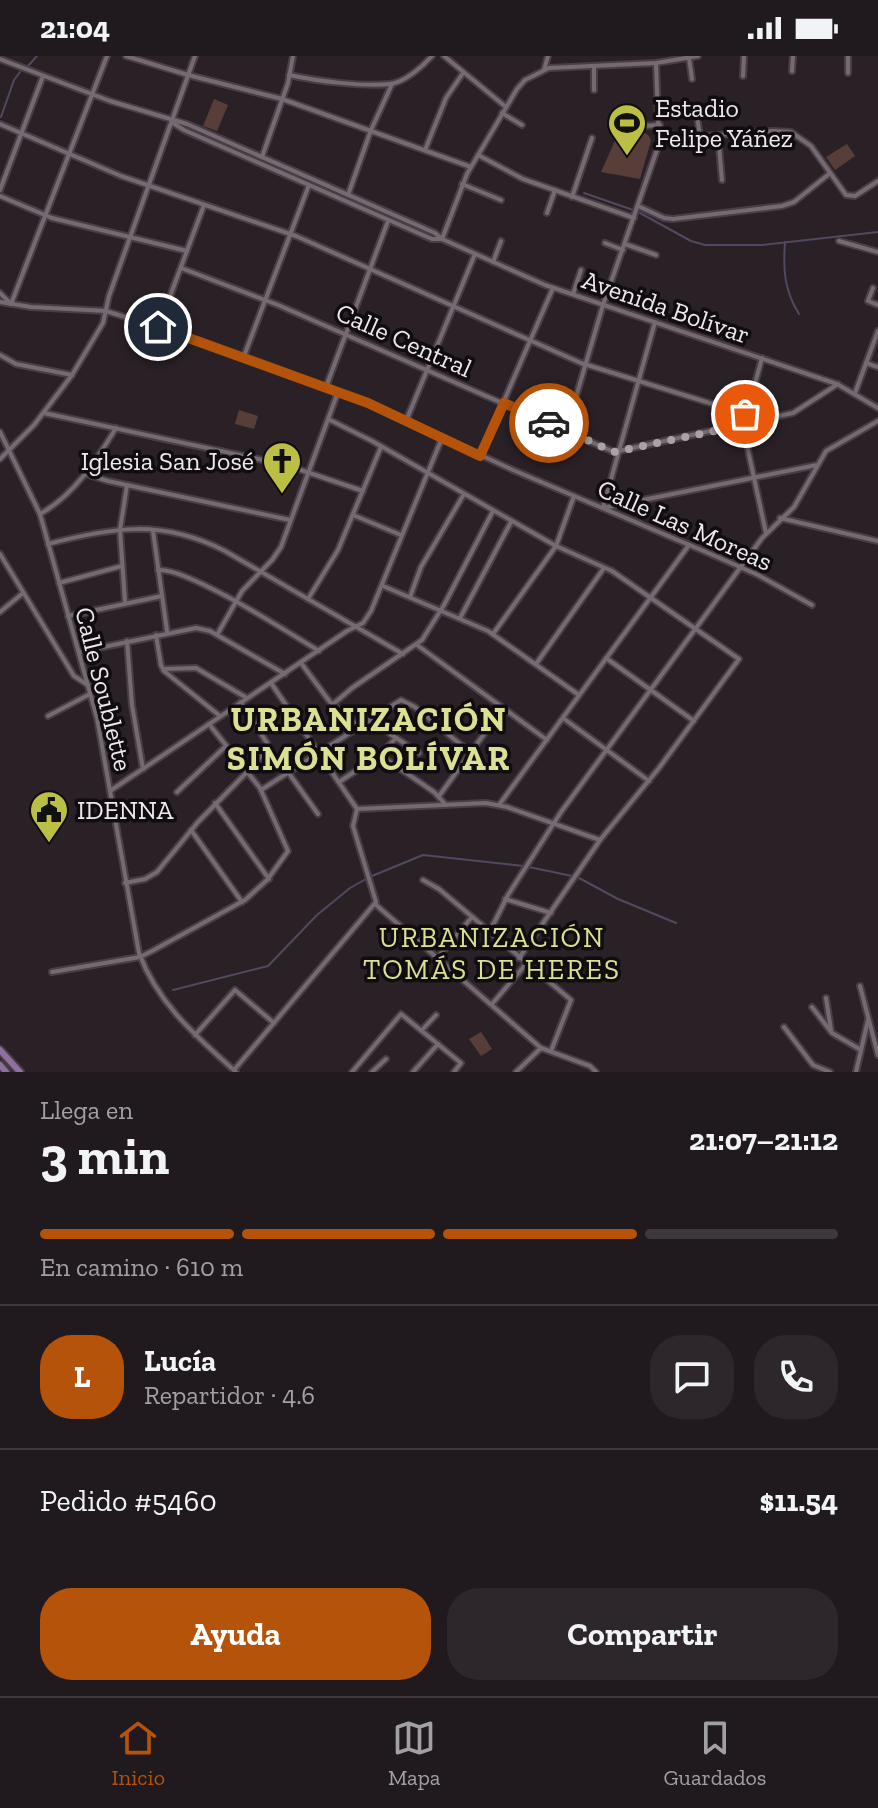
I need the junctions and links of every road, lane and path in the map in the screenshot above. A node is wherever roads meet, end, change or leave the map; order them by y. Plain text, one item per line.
1 (107, 56) edge
2 (126, 56) edge
3 (195, 56) edge
4 (293, 56) edge
5 (432, 56) edge
6 (444, 56) edge
7 (548, 56) edge
8 (698, 56) edge
9 (744, 56) edge
10 (793, 56) edge
11 (848, 56) edge
12 (689, 58) edge
13 (0, 59) edge
14 (656, 63) junction
15 (594, 67) junction
16 (544, 70) junction
17 (792, 71) dead end
18 (463, 73) junction
19 (848, 73) dead end
20 (188, 75) junction
21 (289, 75) junction
22 (43, 76) junction
23 (743, 76) dead end
24 (692, 79) dead end
25 (392, 84) junction
26 (594, 90) dead end
27 (94, 95) junction
28 (282, 99) junction
29 (506, 107) junction
30 (502, 113) junction
31 (697, 117) dead end
32 (171, 121) junction
33 (0, 124) edge
34 (660, 124) junction
35 (522, 125) dead end
36 (626, 127) dead end
37 (371, 130) junction
38 (21, 133) junction
39 (718, 135) junction
40 (700, 136) junction
41 (592, 138) dead end
42 (660, 139) junction
43 (425, 150) junction
44 (70, 155) junction
45 (478, 155) junction
46 (262, 157) junction
47 (471, 167) junction
48 (830, 174) junction
49 (722, 180) dead end
50 (878, 181) edge
51 (462, 184) junction
52 (148, 185) junction
53 (309, 185) junction
54 (0, 190) edge
55 (555, 190) junction
56 (348, 195) junction
57 (0, 196) edge
58 (572, 197) junction
59 (501, 200) dead end
60 (204, 205) junction
61 (638, 206) junction
62 (547, 213) dead end
63 (46, 215) junction
64 (634, 218) junction
65 (388, 219) junction
66 (291, 234) junction
67 (130, 236) junction
68 (442, 239) junction
69 (501, 241) dead end
70 (839, 241) dead end
71 (605, 243) dead end
72 (624, 247) junction
73 (187, 251) junction
74 (878, 252) edge
75 (475, 254) junction
76 (656, 255) dead end
77 (493, 262) junction
78 (181, 268) junction
79 (370, 268) junction
80 (581, 270) dead end
81 (553, 288) junction
82 (873, 288) dead end
83 (0, 293) edge
84 (573, 294) junction
85 (266, 300) junction
86 (0, 302) edge
87 (11, 304) junction
88 (453, 305) junction
89 (603, 305) junction
90 (878, 305) edge
91 (106, 311) junction
92 (655, 322) junction
93 (158, 327) junction
94 (878, 331) edge
95 (345, 334) junction
96 (532, 341) junction
97 (0, 355) edge
98 (244, 356) junction
99 (762, 358) junction
100 (866, 363) junction
101 (587, 365) junction
102 (878, 367) edge
103 (426, 370) junction
104 (72, 375) junction
105 (639, 381) junction
106 (838, 384) junction
107 (326, 387) junction
108 (338, 392) junction
109 (855, 393) junction
110 (504, 403) junction
111 (878, 408) edge
112 (44, 413) junction
113 (745, 414) junction
114 (328, 419) junction
115 (406, 421) junction
116 (878, 421) edge
117 (743, 425) junction
118 (116, 428) junction
119 (566, 431) junction
120 (0, 432) edge
121 (442, 438) junction
122 (381, 447) junction
123 (10, 450) junction
124 (619, 452) junction
125 (480, 456) junction
126 (0, 459) edge
127 (817, 465) junction
128 (309, 472) junction
129 (427, 473) junction
130 (86, 474) junction
131 (753, 477) junction
132 (127, 485) junction
133 (363, 491) junction
134 (464, 494) junction
135 (574, 496) junction
136 (603, 508) junction
137 (493, 511) junction
138 (40, 514) junction
139 (353, 515) junction
140 (780, 518) junction
141 (291, 520) junction
142 (511, 521) junction
143 (120, 530) junction
144 (153, 531) junction
145 (766, 533) junction
146 (401, 535) junction
147 (878, 541) edge
148 (48, 544) junction
149 (689, 545) junction
150 (556, 546) junction
151 (0, 554) edge
152 (122, 566) junction
153 (605, 567) junction
154 (741, 567) junction
155 (158, 570) junction
156 (261, 572) junction
157 (59, 583) junction
158 (382, 586) junction
159 (23, 593) junction
160 (162, 596) junction
161 (410, 597) junction
162 (652, 597) junction
163 (308, 599) junction
164 (125, 602) junction
165 (235, 603) junction
166 (812, 605) dead end
167 (441, 610) junction
168 (0, 612) edge
169 (68, 616) junction
170 (460, 618) junction
171 (356, 627) junction
172 (696, 628) junction
173 (167, 632) junction
174 (493, 634) junction
175 (156, 635) junction
176 (217, 635) junction
177 (127, 641) junction
178 (417, 645) junction
179 (319, 651) junction
180 (79, 652) junction
181 (403, 654) junction
182 (606, 658) junction
183 (301, 663) junction
184 (536, 664) junction
185 (163, 669) junction
186 (285, 674) junction
187 (271, 683) junction
188 (88, 685) junction
189 (650, 690) junction
190 (90, 694) junction
191 (579, 695) junction
192 (248, 698) junction
193 (241, 702) junction
194 (332, 705) junction
195 (503, 708) junction
196 (48, 716) dead end
197 (220, 716) junction
198 (563, 718) junction
199 (369, 720) junction
200 (694, 721) junction
201 (209, 724) junction
202 (359, 726) junction
203 (396, 738) junction
204 (547, 740) junction
205 (226, 746) junction
206 (606, 750) junction
207 (318, 753) junction
208 (419, 753) dead end
209 (471, 753) junction
210 (380, 755) junction
211 (143, 769) junction
212 (288, 772) junction
213 (248, 773) junction
214 (649, 781) junction
215 (339, 782) junction
216 (261, 790) junction
217 (110, 791) junction
218 (177, 792) dead end
219 (439, 796) junction
220 (215, 803) junction
221 (446, 804) junction
222 (499, 805) junction
223 (357, 809) junction
224 (318, 814) dead end
225 (553, 824) junction
226 (191, 830) junction
227 (600, 840) junction
228 (269, 879) junction
229 (423, 880) dead end
230 (125, 883) junction
231 (505, 899) junction
232 (242, 902) junction
233 (375, 904) junction
234 (551, 913) junction
235 (472, 917) junction
236 (489, 933) junction
237 (140, 957) junction
238 (438, 957) junction
239 (519, 958) junction
240 (526, 964) junction
241 (52, 972) dead end
242 (860, 986) dead end
243 (826, 998) dead end
244 (492, 1004) junction
245 (812, 1007) dead end
246 (436, 1015) dead end
247 (868, 1018) junction
248 (274, 1023) junction
249 (784, 1027) dead end
250 (422, 1030) junction
251 (832, 1033) junction
252 (195, 1035) junction
253 (438, 1044) junction
254 (541, 1048) junction
255 (0, 1050) edge
256 (861, 1050) junction
257 (551, 1051) junction
258 (878, 1055) edge
259 (386, 1059) dead end
260 (0, 1065) edge
261 (235, 1071) edge
262 (6, 1072) edge
263 (20, 1072) edge
264 (352, 1072) edge
265 (372, 1072) edge
266 (413, 1072) edge
267 (454, 1072) edge
268 (516, 1072) edge
269 (596, 1072) edge
270 (830, 1072) edge
271 (856, 1072) edge

1 - 27 street
2 - 20 street
3 - 20 street
4 - 21 street
5 - 25 street
6 - 18 street
7 - 16 street
8 - 12 street
9 - 23 street
10 - 17 street
11 - 19 street
12 - 14 street
12 - 24 street
13 - 22 street, Avenida Bolívar
14 - 15 street
14 - 34 street
15 - 16 street
15 - 26 street
16 - 29 street
18 - 29 street
18 - 43 street
20 - 28 street
20 - 32 street
21 - 25 street
21 - 28 street
22 - 27 street, Avenida Bolívar
22 - 38 street
25 - 37 street
27 - 32 street, Avenida Bolívar
27 - 44 street
28 - 37 street
28 - 46 street
29 - 30 street
30 - 35 street
30 - 45 street
31 - 40 street
32 - 46 street, Avenida Bolívar
32 - 52 street
32 - 53 street, Avenida Bolívar
33 - 38 street
34 - 36 street
34 - 42 street
37 - 43 street
37 - 56 street
38 - 44 street
38 - 54 street
39 - 40 street
39 - 48 street
39 - 49 street
40 - 42 street
41 - 58 street
42 - 61 street
43 - 47 street
44 - 52 street
44 - 63 street
45 - 47 street
45 - 55 street
46 - 56 street, Avenida Bolívar
47 - 51 street
48 - 50 street
48 - 61 street
51 - 59 street
51 - 68 street
52 - 60 street
52 - 67 street
53 - 65 street, Avenida Bolívar
53 - 66 street
55 - 58 street
55 - 62 street
56 - 68 street, Avenida Bolívar
57 - 63 street
58 - 64 street
60 - 66 street
60 - 73 street
61 - 64 street
63 - 67 street
63 - 87 street
64 - 72 street
65 - 68 street, Avenida Bolívar
65 - 79 street
66 - 79 street
66 - 85 street
67 - 73 street
67 - 91 street
68 - 75 street, Avenida Bolívar
69 - 77 street
70 - 74 street
71 - 72 street
72 - 76 street
72 - 89 street
73 - 78 street
75 - 77 street, Avenida Bolívar
75 - 88 street
77 - 81 street, Avenida Bolívar
78 - 85 street, Calle Central
78 - 93 street
79 - 88 street
79 - 95 street
80 - 84 street
81 - 84 street, Avenida Bolívar
81 - 96 street
82 - 90 street
83 - 87 street
84 - 89 street, Avenida Bolívar
85 - 95 street, Calle Central
85 - 98 street
86 - 87 street, Calle Las Moreas
87 - 91 street, Calle Las Moreas
88 - 96 street
88 - 103 street
89 - 92 street, Avenida Bolívar
89 - 101 street
91 - 93 street, Calle Las Moreas
91 - 104 street
92 - 99 street, Avenida Bolívar
92 - 105 street
93 - 98 street, Calle Las Moreas
94 - 100 street
95 - 103 street, Calle Central
95 - 107 street
96 - 101 street
96 - 110 street
97 - 104 street
98 - 107 street, Calle Las Moreas
99 - 106 street, Avenida Bolívar
99 - 113 street
100 - 102 street
100 - 109 street
101 - 105 street
101 - 119 street
103 - 110 street, Calle Central
103 - 115 street
104 - 112 street
105 - 113 street
105 - 124 street
106 - 109 street, Avenida Bolívar
106 - 117 street
107 - 108 street, Calle Las Moreas
108 - 114 street
108 - 115 street, Calle Las Moreas
109 - 111 street, Avenida Bolívar
110 - 119 street, Calle Central
110 - 125 street
112 - 118 street
112 - 123 street
113 - 117 street
114 - 122 street
114 - 128 street
115 - 121 street, Calle Las Moreas
116 - 127 street
117 - 124 street
117 - 131 street
118 - 128 street
118 - 130 street
119 - 124 street, Calle Central
120 - 123 street, Calle Soublette
121 - 125 street, Calle Las Moreas
121 - 129 street
122 - 129 street
122 - 133 street
123 - 126 street
123 - 138 street, Calle Soublette
124 - 136 street
125 - 135 street, Calle Las Moreas
127 - 131 street
127 - 140 street
128 - 133 street
128 - 141 street
129 - 134 street
129 - 146 street
130 - 132 street
130 - 138 street
131 - 136 street
131 - 145 street
132 - 141 street
132 - 143 street
133 - 139 street
134 - 137 street
134 - 161 street
135 - 136 street, Calle Las Moreas
135 - 150 street
136 - 149 street, Calle Las Moreas
137 - 142 street
137 - 167 street
138 - 148 street, Calle Soublette
139 - 146 street
139 - 163 street
140 - 145 street
140 - 147 street
141 - 156 street
142 - 150 street
142 - 170 street
143 - 144 street
143 - 148 street
143 - 152 street
144 - 155 street
144 - 156 street
145 - 154 street
146 - 158 street
148 - 157 street, Calle Soublette
149 - 154 street, Calle Las Moreas
149 - 162 street
150 - 153 street
150 - 174 street
151 - 159 street
152 - 157 street
152 - 164 street
153 - 162 street
153 - 184 street
154 - 166 street, Calle Las Moreas
154 - 172 street
155 - 160 street
155 - 165 street
156 - 163 street
156 - 165 street
157 - 169 street, Calle Soublette
158 - 161 street
158 - 171 street
159 - 168 street
159 - 188 street
160 - 164 street
160 - 173 street
161 - 167 street
162 - 172 street
162 - 182 street
163 - 171 street
164 - 169 street
165 - 176 street
165 - 179 street
167 - 170 street
167 - 178 street
169 - 180 street, Calle Soublette
170 - 174 street
171 - 179 street
171 - 181 street
172 - 189 street
172 - 200 street
173 - 175 street
173 - 176 street
174 - 184 street
175 - 177 street
175 - 185 street
176 - 186 street
177 - 180 street
177 - 211 street
178 - 181 street
178 - 195 street
179 - 183 street
180 - 188 street, Calle Soublette
181 - 194 street
182 - 189 street
182 - 191 street
183 - 186 street
183 - 194 street
184 - 191 street
185 - 192 street
185 - 197 street
186 - 187 street
187 - 192 street
187 - 207 street
188 - 190 street, Calle Soublette
189 - 200 street
189 - 206 street
190 - 196 street
190 - 217 street, Calle Soublette
191 - 198 street
192 - 193 street
193 - 197 street
193 - 213 street
194 - 202 street
195 - 204 street
195 - 209 street
197 - 201 street
198 - 204 street
198 - 206 street
199 - 202 street
199 - 203 street
199 - 209 street
200 - 214 street
201 - 205 street
201 - 211 street
202 - 207 street
203 - 208 street
203 - 210 street
204 - 222 street
205 - 213 street
205 - 218 street
206 - 214 street
206 - 225 street
207 - 212 street
207 - 215 street
209 - 219 street
210 - 215 street
210 - 219 street
211 - 217 street
212 - 216 street
212 - 224 street
213 - 216 street
213 - 220 street
214 - 227 street
215 - 223 street
216 - 228 street
217 - 230 street, Calle Soublette
219 - 221 street
220 - 226 street
220 - 228 street
221 - 222 street
221 - 223 street
222 - 225 street
223 - 233 street
225 - 227 street
225 - 231 street
226 - 230 street
226 - 232 street
227 - 234 street
228 - 232 street
229 - 235 street
230 - 237 street, Calle Soublette
231 - 234 street
231 - 236 street
232 - 237 street
233 - 238 street
233 - 248 street
234 - 239 street
235 - 236 street
235 - 238 street
236 - 239 street
237 - 241 street
237 - 252 street, Calle Soublette
238 - 244 street
239 - 240 street
240 - 244 street
240 - 257 street
242 - 247 street
243 - 251 street
244 - 254 street
245 - 251 street
246 - 250 street
247 - 256 street
247 - 258 street
248 - 252 street
248 - 261 street
249 - 270 street
250 - 253 street
250 - 264 street
251 - 256 street
252 - 261 street, Calle Soublette
253 - 266 street
253 - 267 street
254 - 257 street
254 - 268 street
255 - 263 main road
256 - 271 street
257 - 269 street
259 - 265 street
260 - 262 main road

